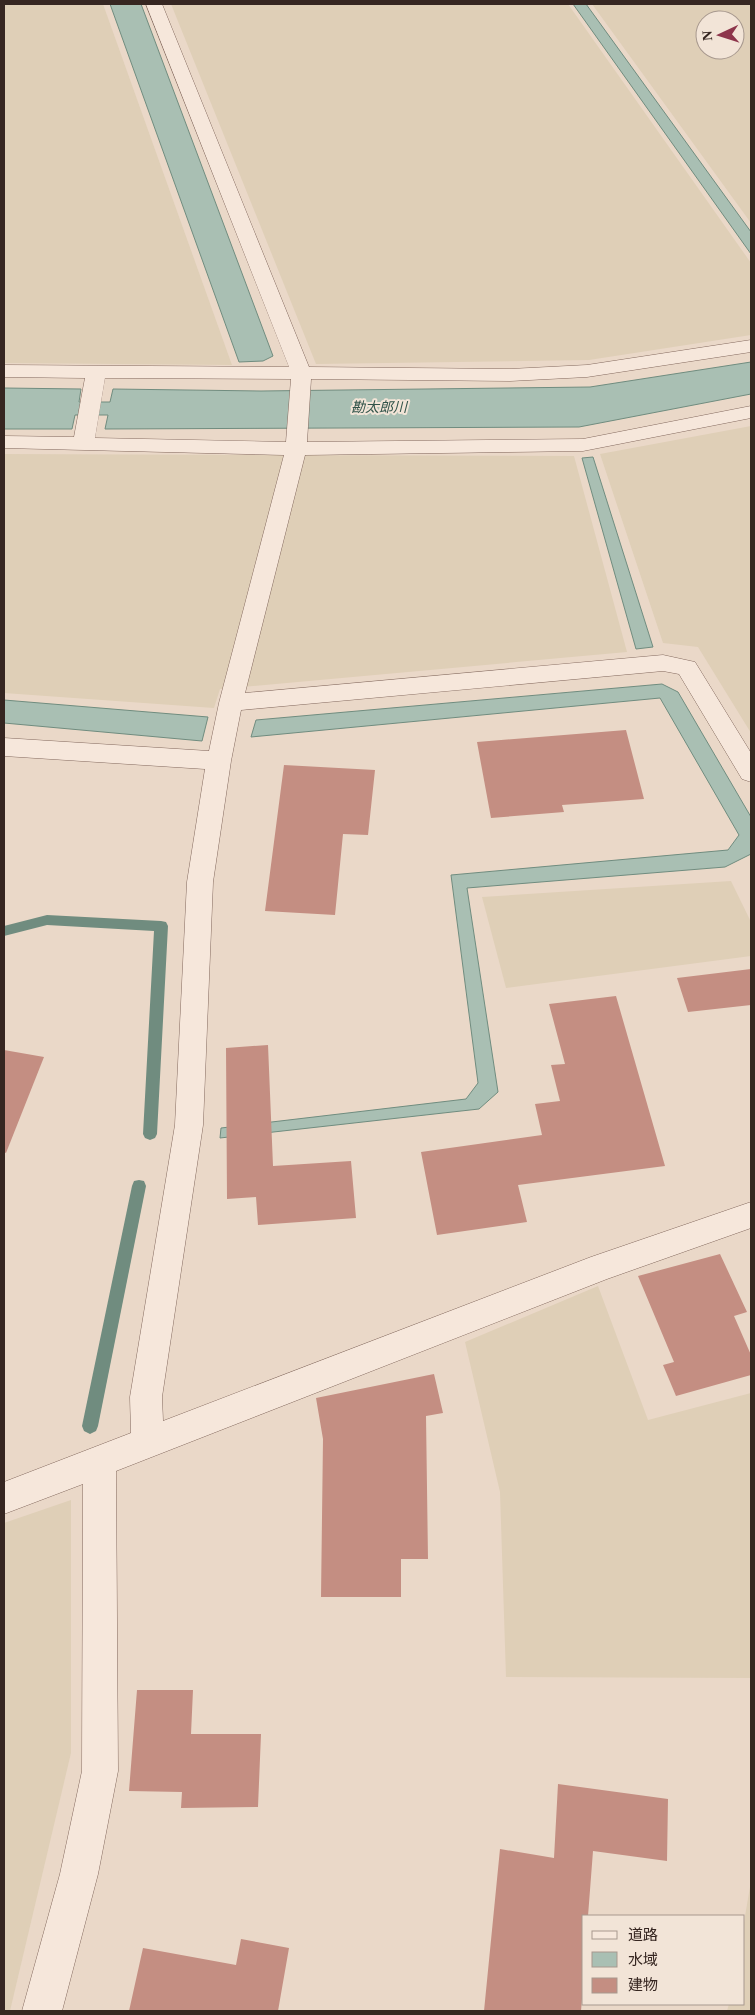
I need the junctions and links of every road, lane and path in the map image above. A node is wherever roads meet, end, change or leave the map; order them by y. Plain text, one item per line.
1 (154, 4) edge
2 (751, 346) edge
3 (4, 371) edge
4 (96, 372) junction
5 (301, 373) junction
6 (751, 412) edge
7 (4, 442) edge
8 (83, 444) junction
9 (296, 449) junction
10 (232, 703) junction
11 (4, 747) edge
12 (219, 762) junction
13 (751, 773) edge
14 (751, 1215) edge
15 (147, 1444) junction
16 (99, 1462) junction
17 (4, 1498) edge
18 (42, 2011) edge

1 - 5 street
2 - 5 street
3 - 4 street
4 - 5 street
4 - 8 street
5 - 9 street
6 - 9 street
7 - 8 street
8 - 9 street
9 - 10 street
10 - 12 street
10 - 13 street
11 - 12 street
12 - 15 street
14 - 15 street
15 - 16 street
16 - 17 street
16 - 18 street

